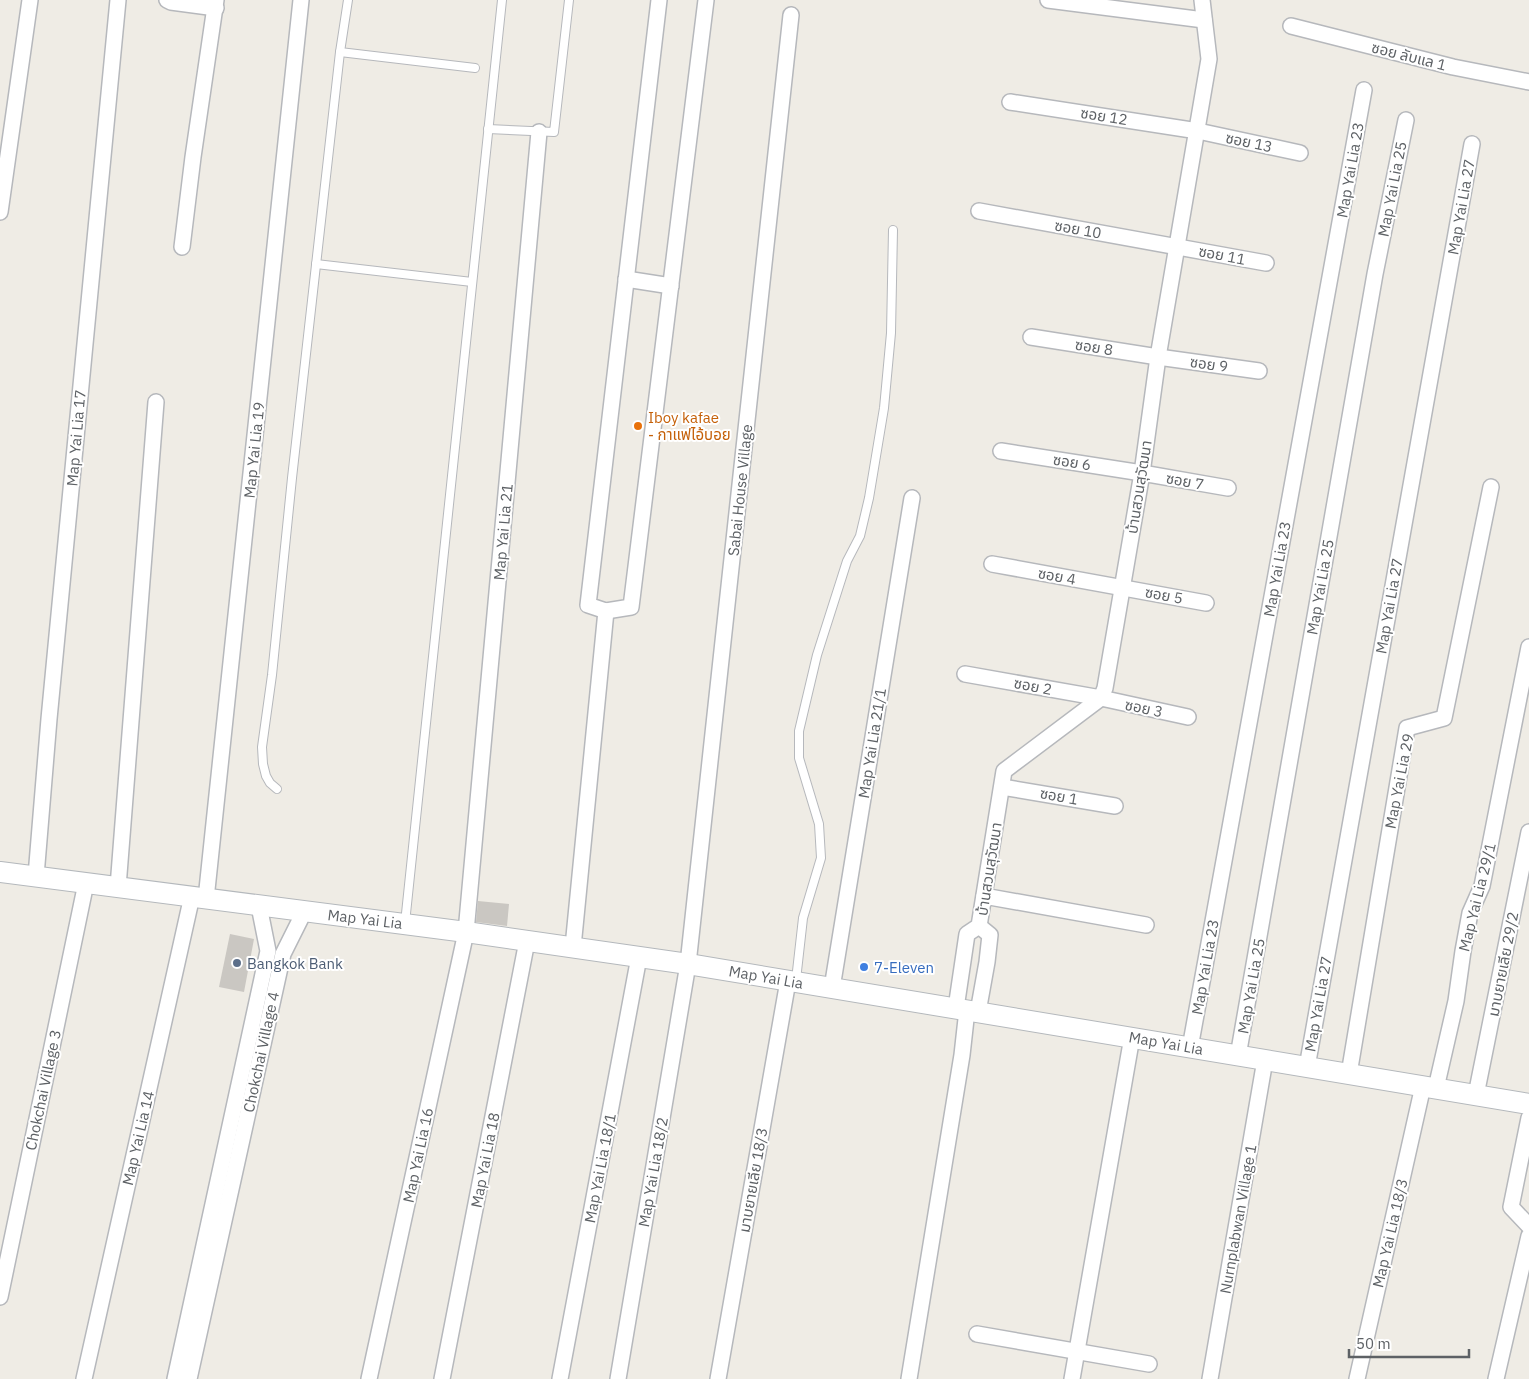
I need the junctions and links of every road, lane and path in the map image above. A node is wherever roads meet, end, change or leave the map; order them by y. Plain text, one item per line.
1 (30, 0) edge
2 (118, 0) edge
3 (166, 0) edge
4 (302, 0) edge
5 (348, 0) edge
6 (502, 0) edge
7 (569, 0) edge
8 (659, 0) edge
9 (706, 0) edge
10 (1048, 0) edge
11 (1202, 0) edge
12 (216, 4) edge
13 (791, 15) dead end
14 (1204, 20) junction
15 (1291, 26) dead end
16 (340, 52) junction
17 (475, 68) dead end
18 (1529, 82) edge
19 (1364, 90) dead end
20 (1010, 102) dead end
21 (1406, 120) dead end
22 (488, 129) junction
23 (1198, 131) junction
24 (539, 132) junction
25 (1472, 144) dead end
26 (1300, 154) dead end
27 (979, 211) dead end
28 (0, 212) edge
29 (893, 230) dead end
30 (182, 247) dead end
31 (1177, 247) junction
32 (1266, 263) dead end
33 (316, 264) junction
34 (626, 279) junction
35 (472, 282) junction
36 (671, 286) junction
37 (1031, 337) dead end
38 (1158, 357) junction
39 (1259, 371) dead end
40 (156, 402) dead end
41 (1001, 451) dead end
42 (1142, 473) junction
43 (1492, 487) dead end
44 (1228, 488) dead end
45 (912, 498) dead end
46 (992, 564) dead end
47 (1122, 587) junction
48 (1206, 602) dead end
49 (606, 611) junction
50 (1529, 647) edge
51 (965, 674) dead end
52 (1101, 698) junction
53 (1188, 717) dead end
54 (1002, 787) junction
55 (277, 789) dead end
56 (1115, 806) dead end
57 (1529, 832) edge
58 (0, 872) edge
59 (36, 876) junction
60 (86, 883) junction
61 (118, 887) junction
62 (984, 896) junction
63 (199, 898) junction
64 (259, 906) junction
65 (304, 912) junction
66 (405, 924) junction
67 (1146, 925) dead end
68 (979, 926) junction
69 (466, 932) junction
70 (527, 941) junction
71 (573, 947) junction
72 (639, 957) junction
73 (688, 964) junction
74 (792, 982) junction
75 (832, 988) junction
76 (967, 1010) junction
77 (1132, 1037) junction
78 (1190, 1048) junction
79 (1238, 1056) junction
80 (1265, 1060) junction
81 (1307, 1067) junction
82 (1349, 1074) junction
83 (1430, 1087) junction
84 (1476, 1095) junction
85 (1529, 1104) edge
86 (1529, 1118) edge
87 (229, 1166) junction
88 (1529, 1226) edge
89 (1529, 1236) edge
90 (0, 1297) edge
91 (977, 1334) dead end
92 (1077, 1352) junction
93 (1149, 1364) dead end
94 (183, 1375) edge
95 (84, 1379) edge
96 (369, 1379) edge
97 (442, 1379) edge
98 (560, 1379) edge
99 (618, 1379) edge
100 (718, 1379) edge
101 (909, 1379) edge
102 (1072, 1379) edge
103 (1210, 1379) edge
104 (1358, 1379) edge
105 (1496, 1379) edge

1 - 28 street
2 - 59 street, Map Yai Lia 17
3 - 12 street
4 - 63 street, Map Yai Lia 19
5 - 16 lane
6 - 22 lane
7 - 24 lane
8 - 34 street
9 - 36 street
10 - 14 street
11 - 14 street, บ้านสวนสุวัฒนา
12 - 30 street
13 - 73 street, Sabai House Village
14 - 23 street, บ้านสวนสุวัฒนา
15 - 18 street, ซอย ลับแล 1
16 - 17 lane
16 - 33 lane
19 - 78 street, Map Yai Lia 23
20 - 23 street, ซอย 12
21 - 79 street, Map Yai Lia 25
22 - 24 lane
22 - 35 lane
23 - 26 street, ซอย 13
23 - 31 street, บ้านสวนสุวัฒนา
24 - 69 street, Map Yai Lia 21
25 - 81 street, Map Yai Lia 27
27 - 31 street, ซอย 10
29 - 74 lane
31 - 32 street, ซอย 11
31 - 38 street, บ้านสวนสุวัฒนา
33 - 35 lane
33 - 55 lane
34 - 36 street
34 - 49 street
35 - 66 lane
36 - 49 street
37 - 38 street, ซอย 8
38 - 39 street, ซอย 9
38 - 42 street, บ้านสวนสุวัฒนา
40 - 61 street
41 - 42 street, ซอย 6
42 - 44 street, ซอย 7
42 - 47 street, บ้านสวนสุวัฒนา
43 - 82 street, Map Yai Lia 29
45 - 75 street, Map Yai Lia 21/1
46 - 47 street, ซอย 4
47 - 48 street, ซอย 5
47 - 52 street, บ้านสวนสุวัฒนา
49 - 71 street
50 - 83 street, Map Yai Lia 29/1
51 - 52 street, ซอย 2
52 - 53 street, ซอย 3
52 - 54 street, บ้านสวนสุวัฒนา
54 - 56 street, ซอย 1
54 - 62 street, บ้านสวนสุวัฒนา
57 - 84 street, มาบยายเลีย 29/2
58 - 59 street, Map Yai Lia
59 - 60 street, Map Yai Lia
60 - 61 street, Map Yai Lia
60 - 90 street, Chokchai Village 3
61 - 63 street, Map Yai Lia
62 - 67 street
62 - 68 street, บ้านสวนสุวัฒนา
63 - 64 street, Map Yai Lia
63 - 95 street, Map Yai Lia 14
64 - 65 street, Map Yai Lia
64 - 87 street, Chokchai Village 4
65 - 66 street, Map Yai Lia
65 - 87 street, Chokchai Village 4
66 - 69 street, Map Yai Lia
68 - 76 street
68 - 76 street
69 - 70 street, Map Yai Lia
69 - 96 street, Map Yai Lia 16
70 - 71 street, Map Yai Lia
70 - 97 street, Map Yai Lia 18
71 - 72 street, Map Yai Lia
72 - 73 street, Map Yai Lia
72 - 98 street, Map Yai Lia 18/1
73 - 74 street, Map Yai Lia
73 - 99 street, Map Yai Lia 18/2
74 - 75 street, Map Yai Lia
74 - 100 street, มาบยายเลีย 18/3
75 - 76 street, Map Yai Lia
76 - 77 street, Map Yai Lia
76 - 101 street
77 - 78 street, Map Yai Lia
77 - 92 street
78 - 79 street, Map Yai Lia
79 - 80 street, Map Yai Lia
80 - 81 street, Map Yai Lia
80 - 103 street, Nurnplabwan Village 1
81 - 82 street, Map Yai Lia
82 - 83 street, Map Yai Lia
83 - 84 street, Map Yai Lia
83 - 104 street, Map Yai Lia 18/3
84 - 85 street, Map Yai Lia
86 - 88 street
87 - 94 street, Chokchai Village 4
89 - 105 street
91 - 92 street
92 - 93 street
92 - 102 street

